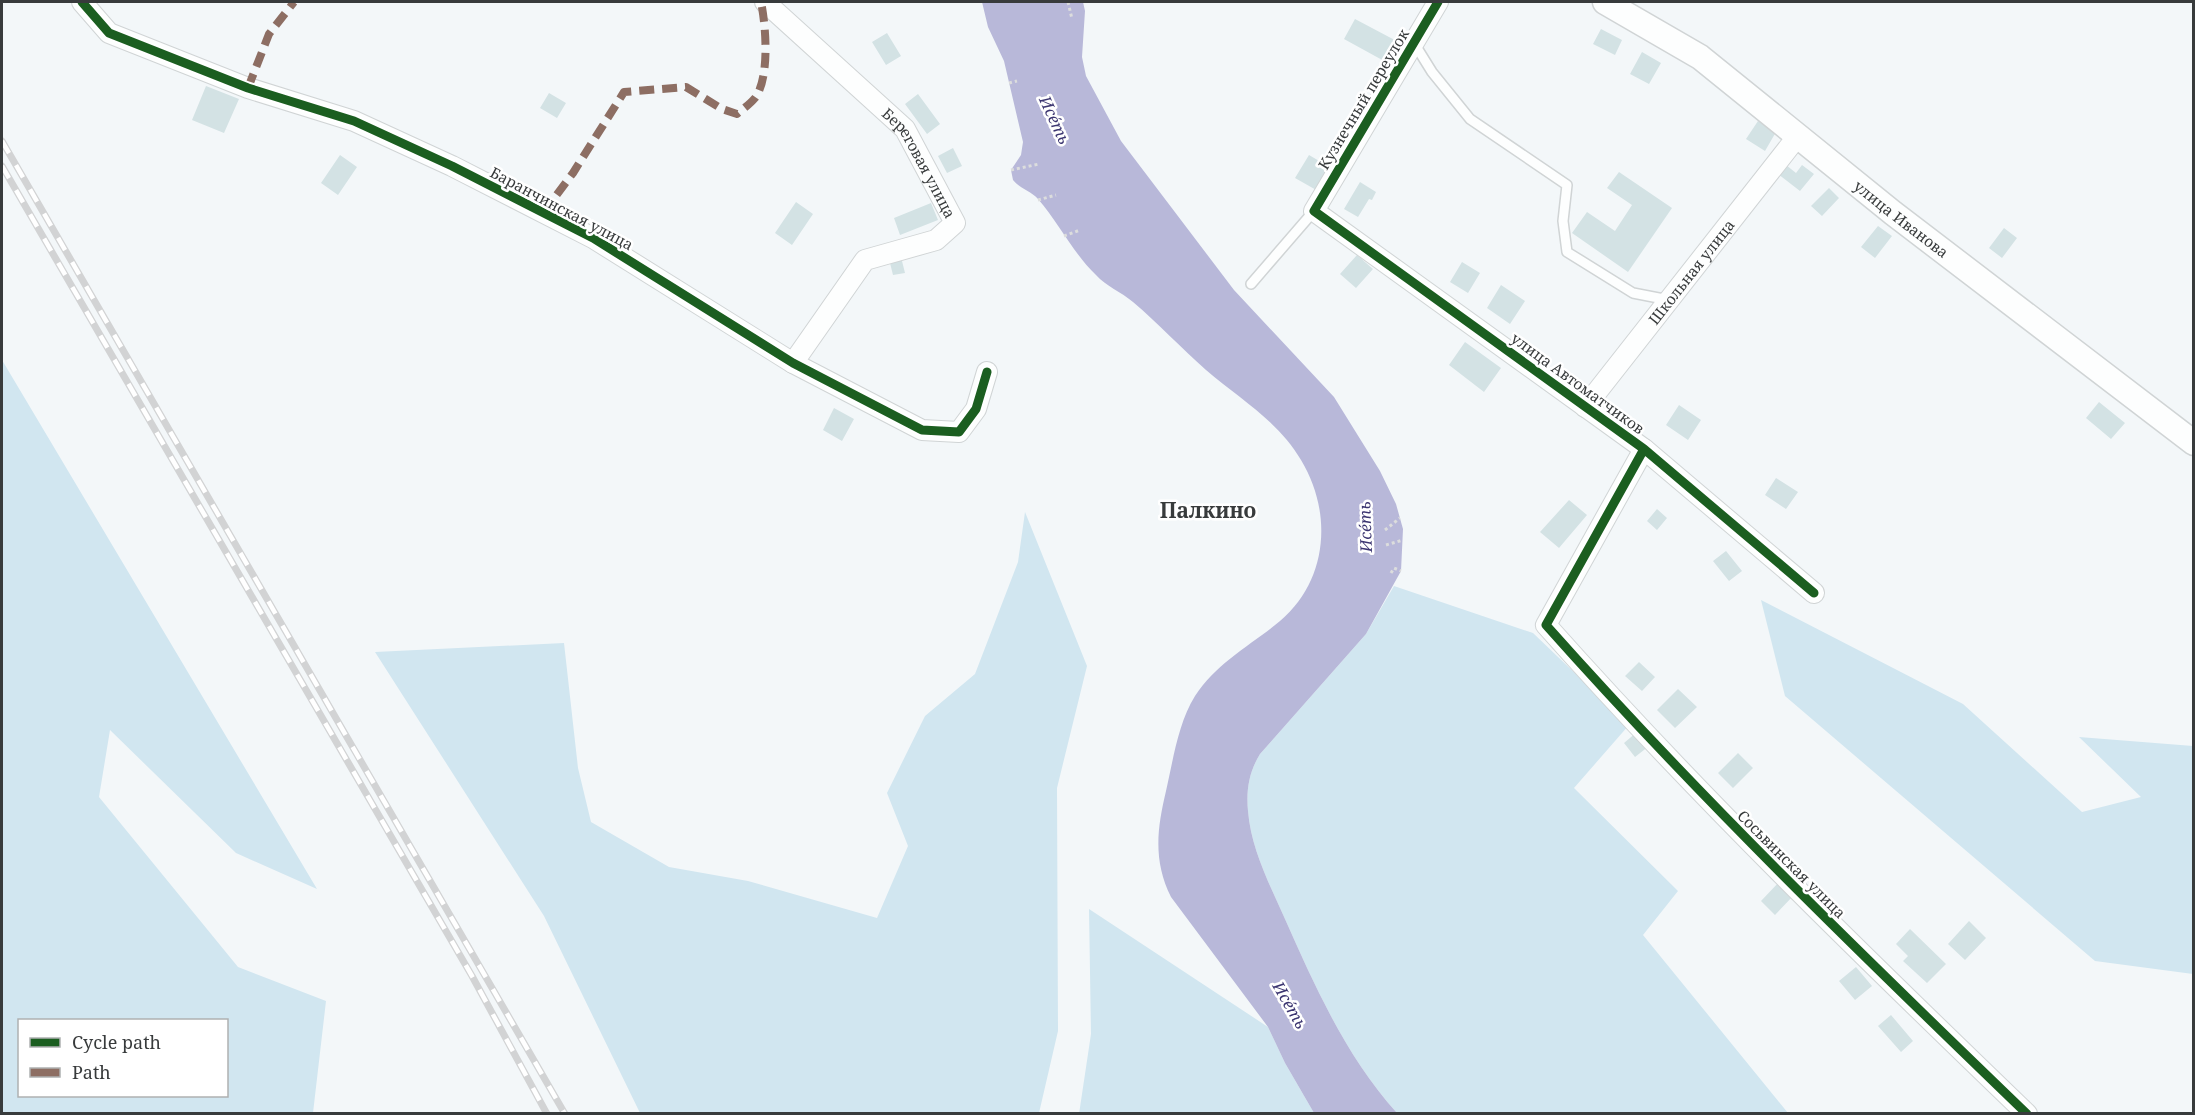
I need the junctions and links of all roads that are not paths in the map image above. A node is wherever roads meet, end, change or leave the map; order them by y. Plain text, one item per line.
1 (81, 2) edge
2 (765, 2) edge
3 (1438, 2) edge
4 (1605, 2) edge
5 (1414, 43) junction
6 (1797, 137) junction
7 (1314, 211) junction
8 (1251, 284) dead end
9 (1669, 300) junction
10 (793, 363) junction
11 (987, 372) dead end
12 (1585, 407) junction
13 (2193, 443) edge
14 (1644, 449) junction
15 (1814, 593) dead end
16 (2026, 1113) edge

1 - 10 street, Баранчинская улица
2 - 10 street, Береговая улица
3 - 5 street, Кузнечный переулок
4 - 6 street, улица Иванова
5 - 7 street, Кузнечный переулок
5 - 9 lane
6 - 9 street, Школьная улица
6 - 13 street, улица Иванова
7 - 8 lane
7 - 12 street, улица Автоматчиков
9 - 12 street, Школьная улица
10 - 11 street, Баранчинская улица
12 - 14 street, улица Автоматчиков
14 - 15 street, улица Автоматчиков
14 - 16 street, Сосьвинская улица

